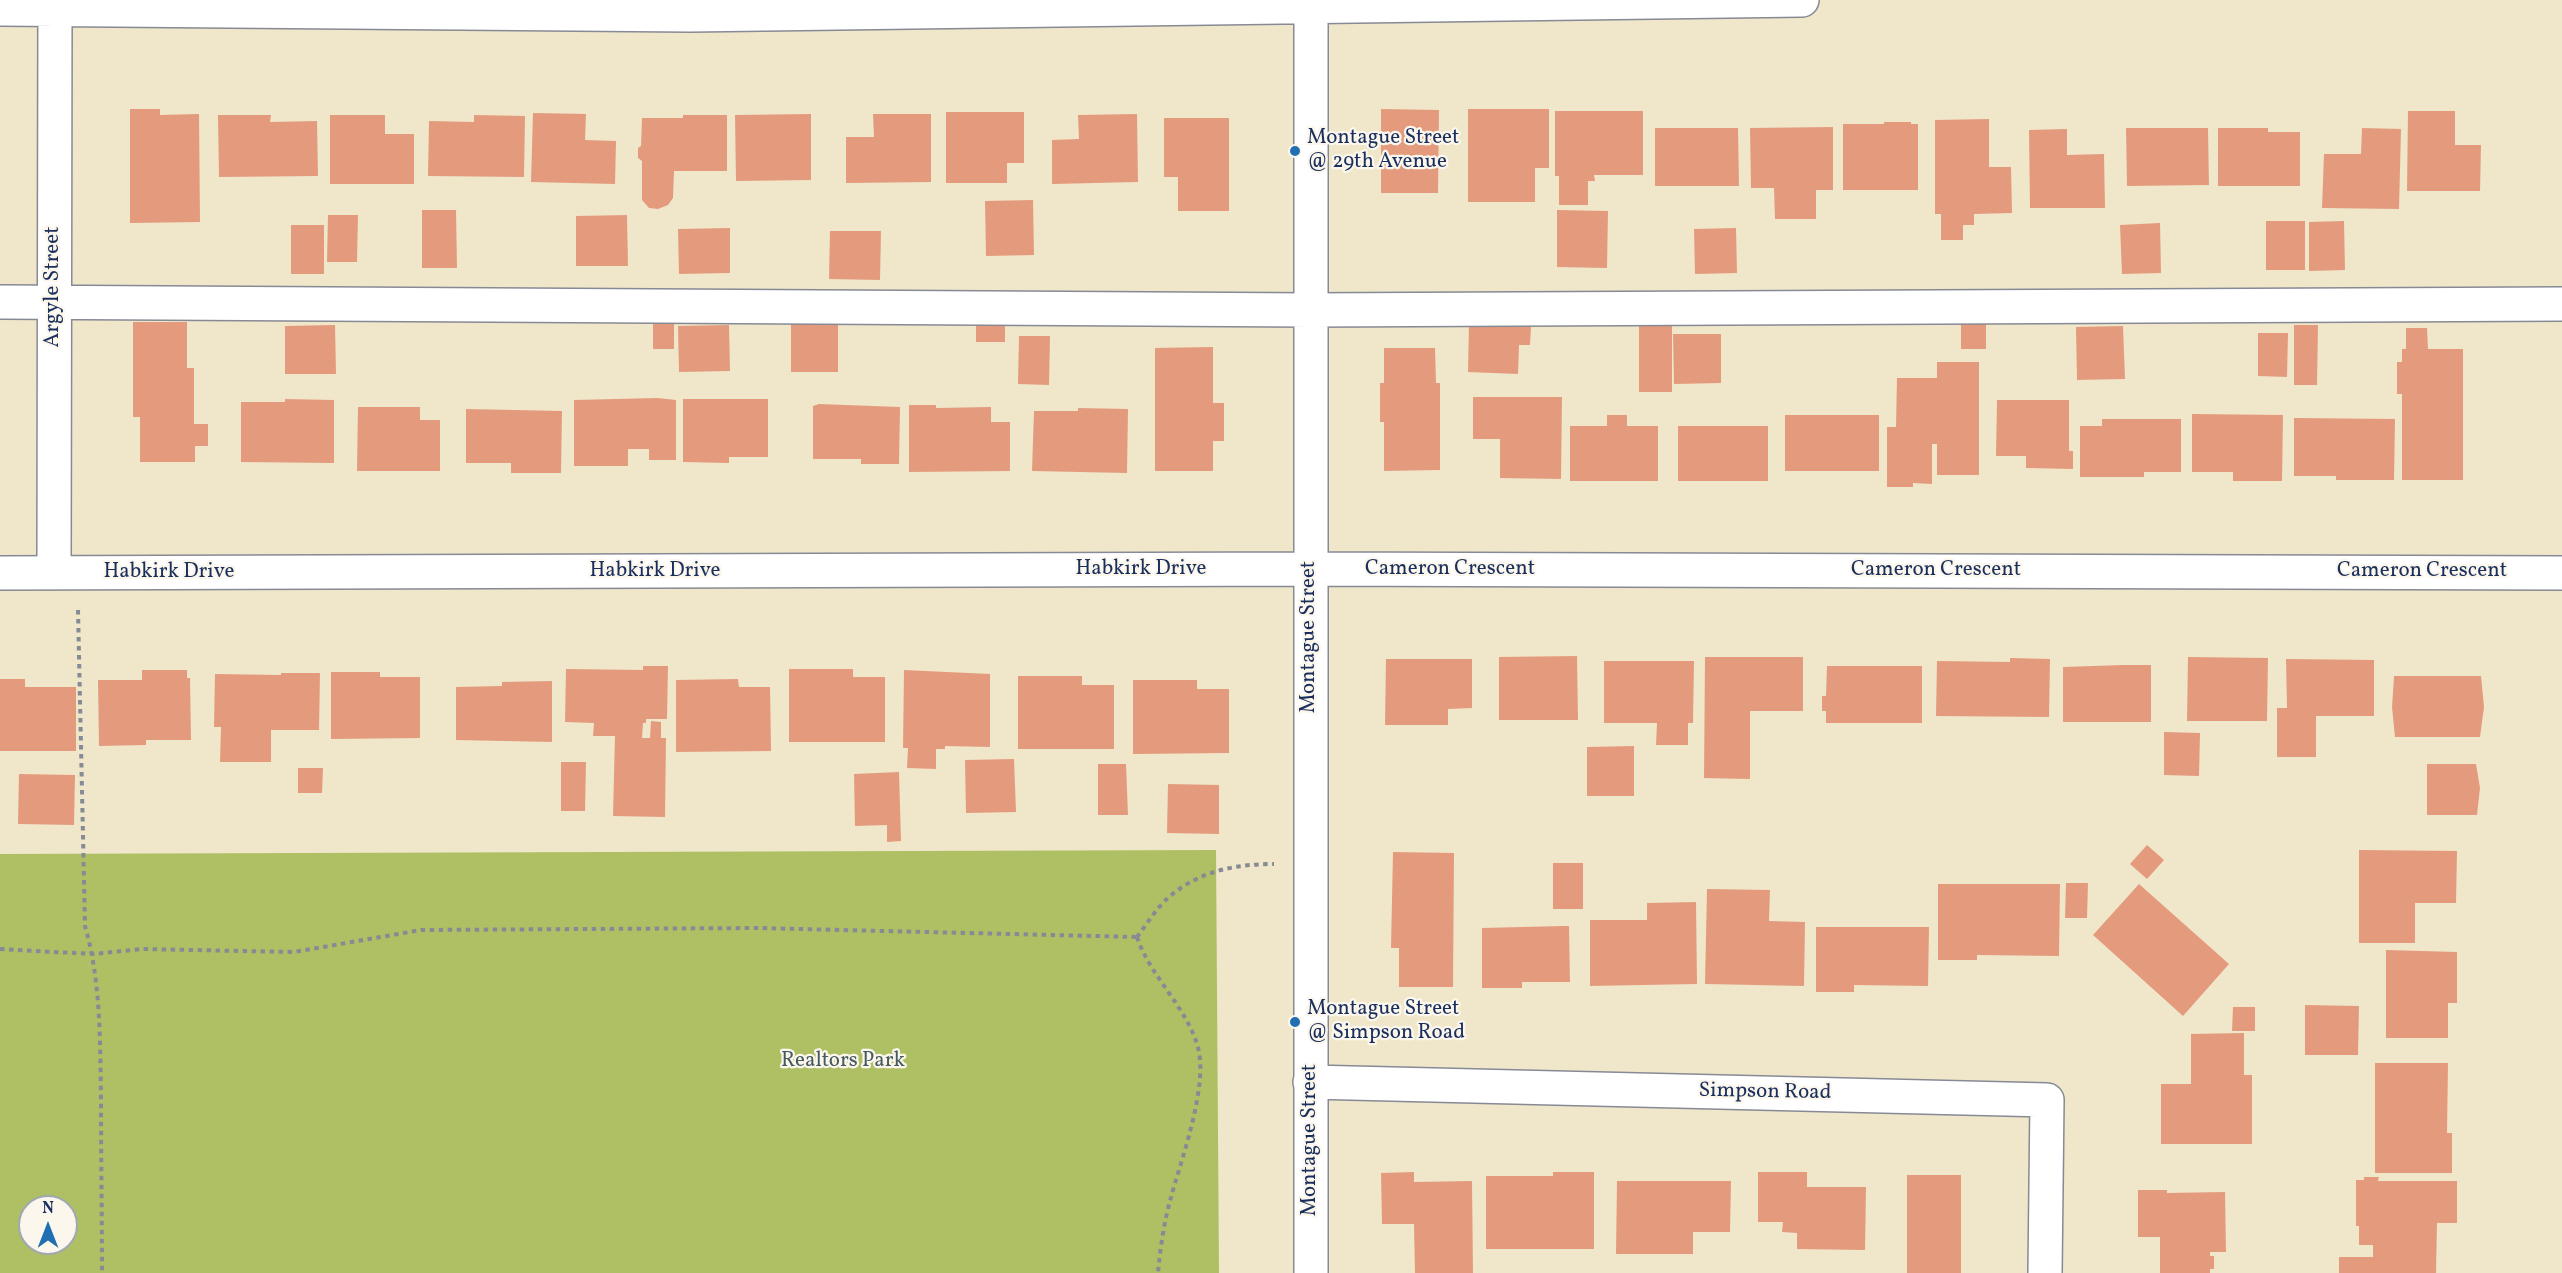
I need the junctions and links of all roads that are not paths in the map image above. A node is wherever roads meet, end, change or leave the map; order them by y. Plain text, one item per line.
1 (1802, 0) edge
2 (1311, 3) edge
3 (55, 4) edge
4 (690, 8) edge
5 (0, 9) edge
6 (0, 302) edge
7 (54, 302) junction
8 (2562, 304) edge
9 (1311, 310) junction
10 (1310, 569) junction
11 (0, 573) edge
12 (66, 573) junction
13 (2562, 573) edge
14 (1310, 1082) junction
15 (1311, 1273) edge
16 (2045, 1273) edge

1 - 2 street
2 - 4 street
2 - 9 street, Montague Street
3 - 4 street
3 - 5 street
3 - 7 street, Argyle Street
6 - 7 street
7 - 9 street
7 - 12 street, Argyle Street
8 - 9 street
9 - 10 street, Montague Street
10 - 12 street, Habkirk Drive
10 - 13 street, Cameron Crescent
10 - 14 street, Montague Street
11 - 12 street, Habkirk Drive
14 - 15 street, Montague Street
14 - 16 street, Simpson Road

